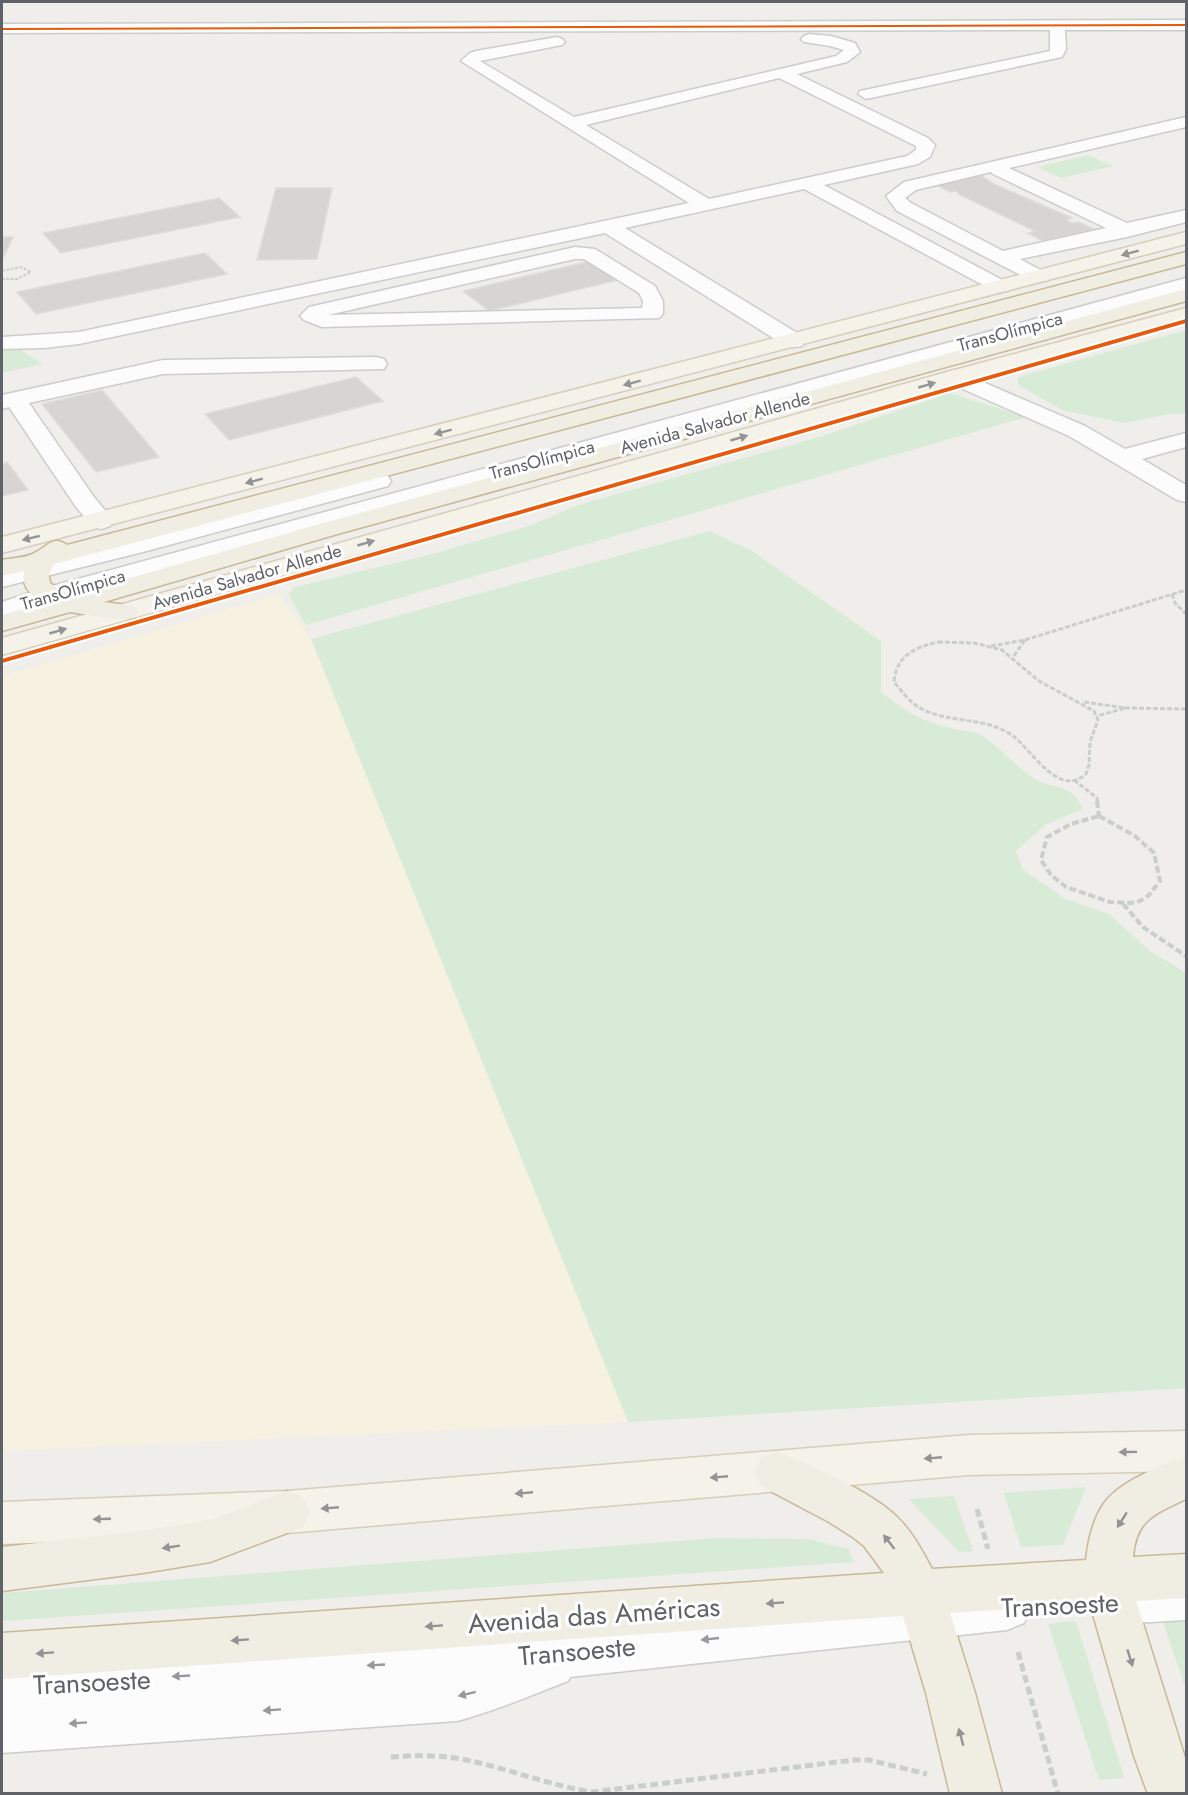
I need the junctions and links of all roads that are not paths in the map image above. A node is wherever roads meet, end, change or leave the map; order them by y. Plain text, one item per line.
1 (1057, 25) junction
2 (1186, 25) edge
3 (8, 29) edge
4 (2, 48) edge
5 (781, 73) junction
6 (866, 94) dead end
7 (1186, 122) edge
8 (572, 123) junction
9 (999, 170) dead end
10 (807, 183) junction
11 (910, 186) junction
12 (931, 196) dead end
13 (706, 205) junction
14 (1186, 216) edge
15 (608, 226) junction
16 (1127, 231) junction
17 (1015, 238) dead end
18 (1186, 238) edge
19 (1036, 248) junction
20 (1002, 257) junction
21 (1186, 258) edge
22 (1186, 267) edge
23 (1039, 277) junction
24 (1186, 284) edge
25 (1001, 286) junction
26 (675, 292) junction
27 (1186, 295) edge
28 (1035, 300) junction
29 (1186, 315) edge
30 (794, 341) junction
31 (2, 343) edge
32 (376, 364) dead end
33 (688, 369) junction
34 (955, 377) junction
35 (8, 400) edge
36 (1186, 440) edge
37 (683, 454) junction
38 (1124, 457) junction
39 (1186, 495) edge
40 (101, 521) junction
41 (332, 528) junction
42 (2, 545) edge
43 (40, 565) junction
44 (2, 568) edge
45 (2, 579) edge
46 (59, 599) junction
47 (2, 611) edge
48 (124, 612) junction
49 (2, 623) edge
50 (2, 648) edge
51 (1186, 1451) edge
52 (777, 1472) junction
53 (1186, 1477) edge
54 (287, 1512) junction
55 (2, 1523) edge
56 (2, 1569) edge
57 (1186, 1576) edge
58 (1110, 1592) junction
59 (1186, 1598) edge
60 (922, 1604) junction
61 (581, 1653) junction
62 (2, 1656) edge
63 (2, 1687) edge
64 (2, 1728) edge
65 (956, 1784) edge
66 (1174, 1794) edge

1 - 2 street
1 - 3 street
1 - 6 street
3 - 4 street
5 - 8 street
5 - 8 street
5 - 10 street
7 - 11 street
8 - 13 street
9 - 16 street
10 - 13 street
10 - 25 street
11 - 12 street
11 - 20 street
13 - 15 street
14 - 16 street
15 - 26 street
15 - 31 street
16 - 19 street
17 - 19 street
18 -> 23 main road
19 - 20 street
20 - 23 street
21 - 28 highway, Avenida Salvador Allende
22 - 43 street, TransOlímpica
23 - 25 main road
24 - 46 street, TransOlímpica
25 - 30 main road
26 - 26 street
26 - 30 street
27 - 41 highway, Avenida Salvador Allende
28 - 33 highway
28 - 43 highway, Avenida Salvador Allende
29 - 34 main road, Avenida Salvador Allende
30 - 33 main road
32 - 35 street
33 -> 40 main road
37 -> 34 main road, Avenida Salvador Allende
34 - 38 street
35 - 40 street
36 - 38 street
37 - 41 highway
48 -> 37 main road, Avenida Salvador Allende
38 - 39 street
40 -> 42 main road
40 - 43 highway
41 - 46 highway, Avenida Salvador Allende
43 - 44 highway, Avenida Salvador Allende
43 - 45 street, TransOlímpica
43 - 46 highway
46 - 47 street, TransOlímpica
46 - 48 highway
46 - 49 highway, Avenida Salvador Allende
50 -> 48 main road, Avenida Salvador Allende
51 -> 52 main road
52 -> 54 main road
60 -> 52 highway
53 -> 58 highway
54 -> 55 main road
54 -> 56 highway
57 - 58 highway
58 - 59 street, Transoeste
58 - 60 street, Transoeste
58 -> 66 highway
60 -> 61 street, Transoeste
60 -> 62 highway, Avenida das Américas
65 -> 60 highway
61 -> 63 street, Transoeste
61 -> 64 street

